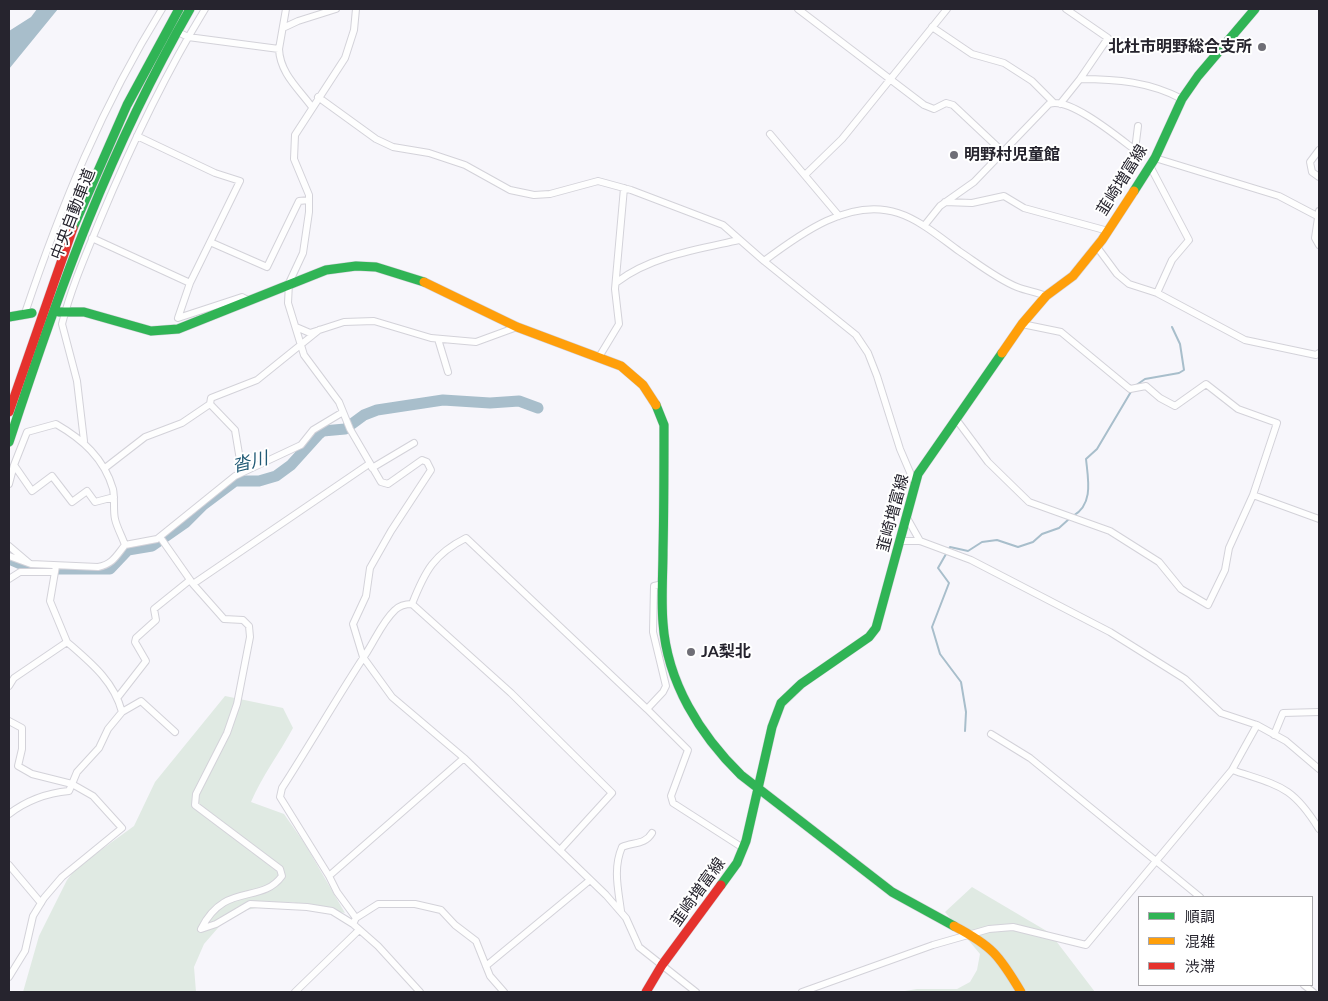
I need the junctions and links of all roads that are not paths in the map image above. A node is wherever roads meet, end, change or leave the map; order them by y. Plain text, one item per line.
1 (162, 9) edge
2 (179, 9) edge
3 (190, 9) edge
4 (206, 9) edge
5 (286, 9) edge
6 (336, 9) edge
7 (356, 9) edge
8 (798, 9) edge
9 (946, 9) edge
10 (1066, 9) edge
11 (1255, 9) edge
12 (155, 20) junction
13 (163, 24) dead end
14 (932, 27) junction
15 (283, 28) junction
16 (185, 36) junction
17 (279, 49) junction
18 (1080, 78) junction
19 (890, 79) junction
20 (318, 97) junction
21 (1182, 99) junction
22 (1057, 103) junction
23 (312, 107) junction
24 (1138, 126) dead end
25 (770, 134) dead end
26 (137, 136) junction
27 (1319, 150) edge
28 (1002, 152) junction
29 (1152, 162) junction
30 (805, 175) junction
31 (1319, 177) edge
32 (624, 188) junction
33 (309, 200) junction
34 (946, 202) junction
35 (1318, 214) edge
36 (839, 216) junction
37 (924, 226) junction
38 (1108, 231) junction
39 (92, 238) junction
40 (739, 240) junction
41 (210, 242) junction
42 (1319, 245) edge
43 (1097, 247) junction
44 (764, 261) junction
45 (617, 282) junction
46 (190, 283) junction
47 (289, 283) junction
48 (1157, 293) junction
49 (1046, 296) junction
50 (248, 300) junction
51 (63, 312) junction
52 (29, 313) joint
53 (9, 317) edge
54 (1022, 324) junction
55 (296, 327) junction
56 (517, 327) junction
57 (319, 330) junction
58 (438, 339) junction
59 (300, 344) junction
60 (1319, 353) edge
61 (599, 357) junction
62 (448, 372) dead end
63 (210, 404) junction
64 (9, 412) edge
65 (343, 412) junction
66 (956, 419) junction
67 (84, 441) junction
68 (9, 442) edge
69 (414, 443) dead end
70 (14, 465) junction
71 (370, 466) junction
72 (104, 468) junction
73 (242, 472) junction
74 (9, 484) edge
75 (915, 484) junction
76 (1253, 495) junction
77 (114, 497) junction
78 (907, 518) junction
79 (1319, 519) edge
80 (160, 537) junction
81 (900, 541) junction
82 (920, 541) junction
83 (125, 545) junction
84 (9, 546) edge
85 (9, 556) edge
86 (34, 564) junction
87 (56, 569) junction
88 (41, 572) junction
89 (9, 579) edge
90 (192, 582) junction
91 (663, 584) junction
92 (412, 604) junction
93 (66, 642) junction
94 (364, 657) junction
95 (9, 686) edge
96 (118, 697) junction
97 (647, 709) junction
98 (122, 712) junction
99 (1319, 712) edge
100 (9, 721) edge
101 (1257, 725) junction
102 (175, 732) dead end
103 (991, 734) dead end
104 (1274, 735) junction
105 (464, 758) junction
106 (1319, 769) edge
107 (1232, 770) junction
108 (72, 784) junction
109 (757, 788) junction
110 (9, 814) edge
111 (1319, 829) edge
112 (652, 833) dead end
113 (743, 848) junction
114 (560, 850) junction
115 (1155, 860) junction
116 (9, 865) edge
117 (329, 876) junction
118 (590, 880) junction
119 (1199, 896) edge
120 (41, 903) junction
121 (621, 911) junction
122 (355, 921) junction
123 (359, 930) junction
124 (968, 933) junction
125 (662, 965) junction
126 (486, 966) junction
127 (9, 977) edge
128 (295, 992) edge
129 (420, 992) edge
130 (504, 992) edge
131 (646, 992) edge
132 (696, 992) edge
133 (802, 992) edge
134 (1021, 992) edge

1 - 12 street
2 - 64 main road, 中央自動車道
3 - 68 main road, 中央自動車道
4 - 16 street
5 - 15 street
6 - 15 street
7 - 20 street
8 - 19 street
9 - 14 street
10 - 18 street
11 - 21 main road, 韮崎増富線
12 - 13 street
12 - 52 street
14 - 19 street
14 - 22 street
15 - 17 street
16 - 17 street
16 - 26 street
17 - 23 street
18 - 21 street
18 - 22 street
19 - 28 street
19 - 30 street
20 - 23 street
20 - 32 street
21 - 29 main road, 韮崎増富線
22 - 24 street
22 - 28 street
23 - 33 street
25 - 30 street
26 - 39 street
26 - 41 street
27 - 31 street
28 - 34 street
29 - 35 street
29 - 38 main road, 韮崎増富線
29 - 48 street
30 - 36 street
32 - 40 street
32 - 45 street
33 - 41 street
33 - 47 street
34 - 37 street
34 - 38 street
35 - 42 street
36 - 37 street
36 - 44 street
37 - 49 street
38 - 43 main road, 韮崎増富線
39 - 46 street
39 - 51 street
40 - 44 street
40 - 45 street
41 - 46 street
43 - 48 street
43 - 49 main road, 韮崎増富線
44 - 75 street
45 - 61 street
46 - 50 street
47 - 50 main road
47 - 55 street
47 - 56 main road
48 - 60 street
49 - 54 main road, 韮崎増富線
50 - 51 main road
51 - 67 street
52 - 53 main road
54 - 66 main road, 韮崎増富線
54 - 76 street
55 - 57 street
55 - 59 street
56 - 58 street
56 - 61 main road
57 - 58 street
57 - 59 street
58 - 62 street
59 - 63 street
59 - 65 street
61 - 91 main road
63 - 72 street
63 - 73 street
65 - 71 street
65 - 73 street
66 - 75 main road, 韮崎増富線
66 - 76 street
67 - 70 street
67 - 72 street
69 - 71 street
70 - 74 street
70 - 77 street
71 - 90 street
71 - 94 street
72 - 77 street
73 - 80 street
75 - 78 main road, 韮崎増富線
76 - 79 street
77 - 83 street
78 - 81 main road, 韮崎増富線
78 - 82 street
80 - 83 street
80 - 90 street
81 - 82 street
81 - 109 main road, 韮崎増富線
82 - 101 street
83 - 87 street
84 - 86 street
85 - 86 street
86 - 87 street
86 - 88 street
87 - 88 street
87 - 93 street
88 - 89 street
90 - 96 street
90 - 122 street
91 - 97 street
91 - 109 main road
92 - 94 street
92 - 97 street
92 - 114 street
93 - 95 street
93 - 96 street
94 - 105 street
94 - 117 street
96 - 98 street
97 - 113 street
98 - 102 street
98 - 108 street
99 - 104 street
100 - 108 street
101 - 104 street
101 - 107 street
103 - 115 street
104 - 106 street
105 - 114 street
105 - 117 street
107 - 111 street
107 - 115 street
108 - 110 street
108 - 120 street
109 - 113 main road, 韮崎増富線
109 - 124 main road
112 - 121 street
113 - 125 main road, 韮崎増富線
114 - 118 street
115 - 119 street
115 - 124 street
116 - 120 street
117 - 122 street
118 - 121 street
118 - 126 street
120 - 127 street
121 - 125 street
122 - 123 street
122 - 126 street
123 - 128 street
123 - 129 street
124 - 133 street
124 - 134 main road
125 - 131 main road, 韮崎増富線
125 - 132 street
126 - 130 street

